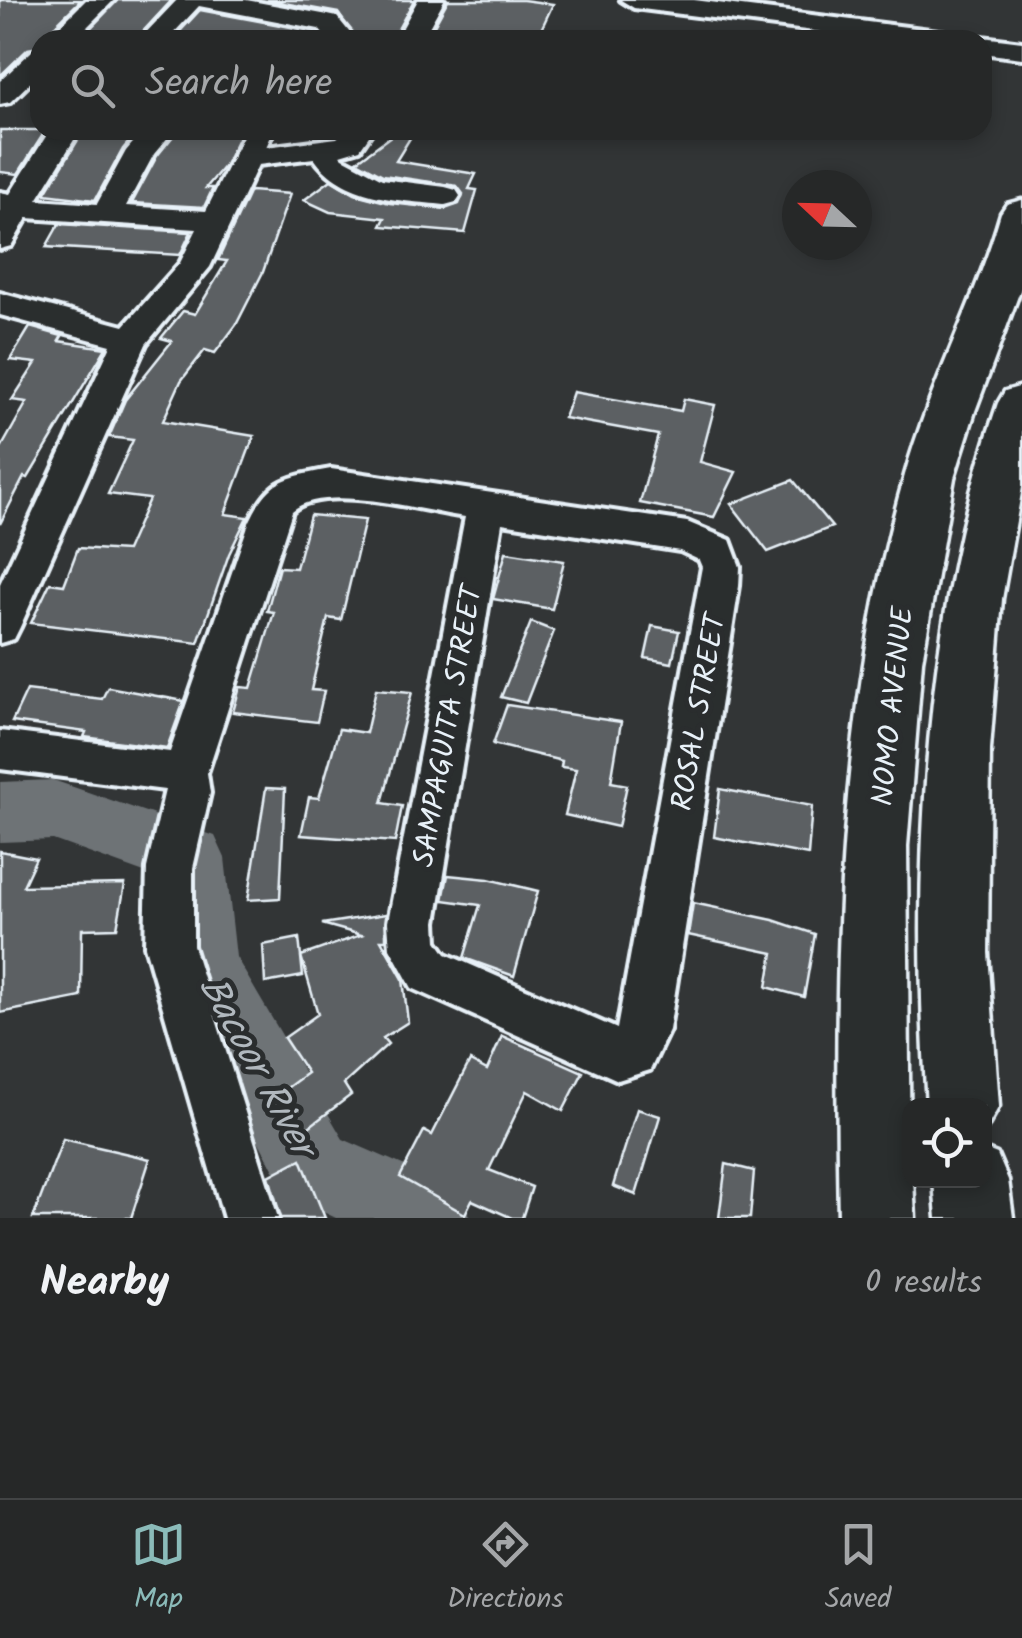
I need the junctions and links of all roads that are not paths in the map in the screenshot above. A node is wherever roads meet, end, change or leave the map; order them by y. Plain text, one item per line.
1 (101, 0) edge
2 (191, 0) edge
3 (205, 0) edge
4 (431, 0) edge
5 (634, 0) edge
6 (269, 12) junction
7 (70, 30) edge
8 (162, 30) edge
9 (252, 30) edge
10 (334, 30) edge
11 (414, 30) edge
12 (868, 30) edge
13 (992, 46) edge
14 (1022, 50) edge
15 (30, 68) edge
16 (0, 96) edge
17 (57, 140) edge
18 (151, 140) edge
19 (255, 140) edge
20 (352, 140) edge
21 (324, 151) junction
22 (246, 158) junction
23 (444, 196) dead end
24 (9, 205) edge
25 (107, 213) junction
26 (1022, 213) edge
27 (215, 221) junction
28 (0, 239) edge
29 (0, 304) edge
30 (131, 338) junction
31 (1022, 402) edge
32 (486, 505) junction
33 (0, 627) edge
34 (0, 750) edge
35 (186, 783) junction
36 (414, 948) joint
37 (963, 1098) edge
38 (972, 1188) edge
39 (251, 1218) edge
40 (877, 1218) edge
41 (974, 1218) edge

1 - 7 street
2 - 8 street
3 - 6 street
4 - 11 street
5 - 12 street
6 - 9 street
6 - 10 street
13 - 14 street
15 - 16 street
17 - 24 street
18 - 25 street
19 - 22 street
20 - 21 street
21 - 22 street
21 - 23 street
22 - 27 street
24 - 25 street
24 - 28 street
25 - 27 street
26 - 40 main road, NOMO AVENUE
27 - 30 street
29 - 30 street
30 - 33 street
31 - 37 main road
32 - 35 street, ROSAL STREET
32 - 36 street, SAMPAGUITA STREET
32 - 36 street, ROSAL STREET
34 - 35 street
35 - 39 street
38 - 41 main road

